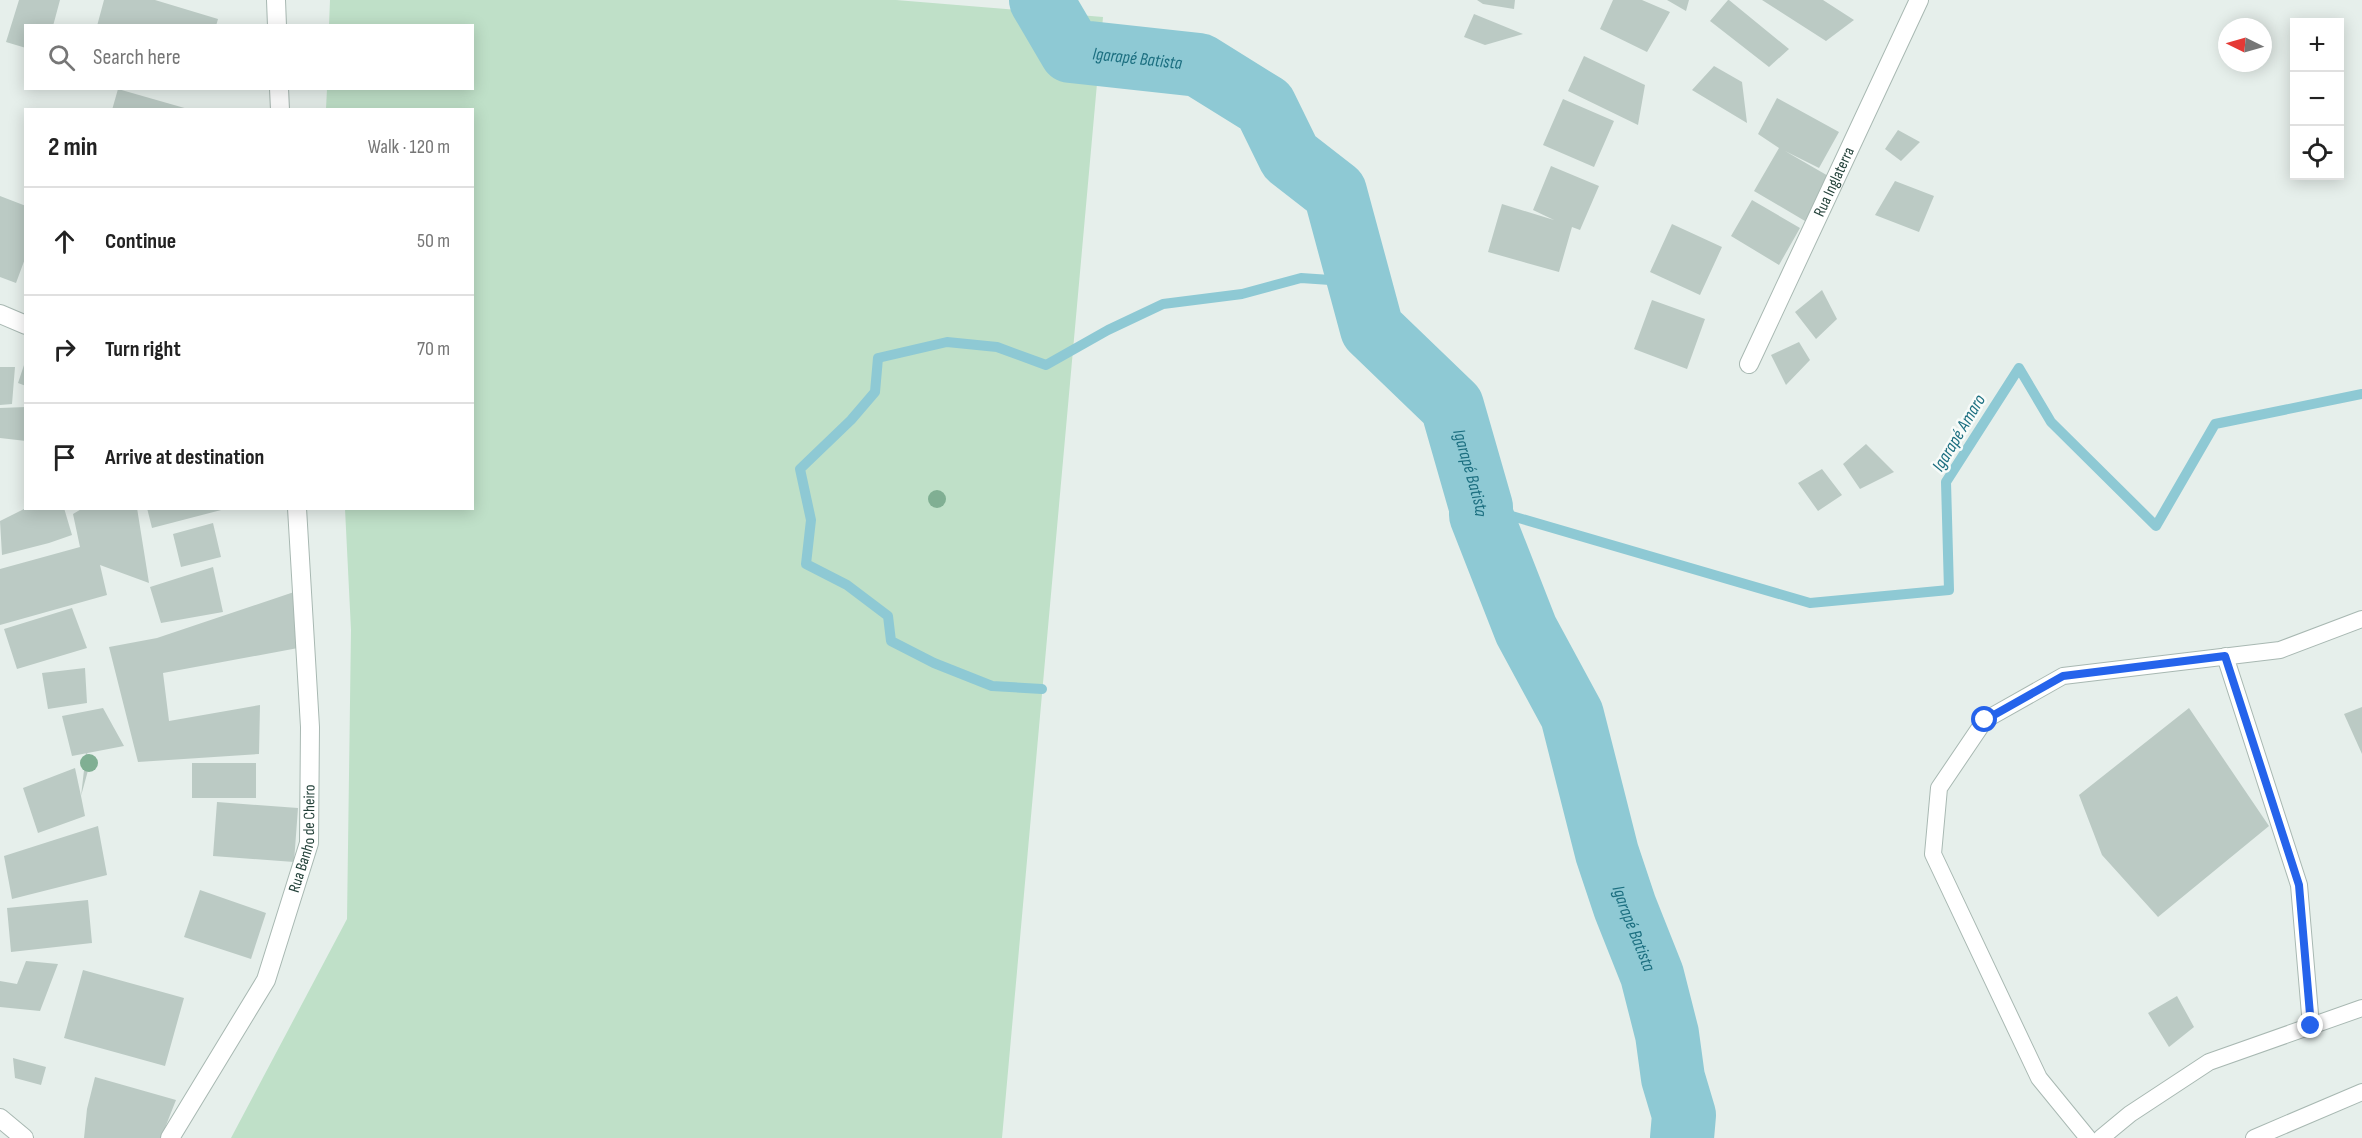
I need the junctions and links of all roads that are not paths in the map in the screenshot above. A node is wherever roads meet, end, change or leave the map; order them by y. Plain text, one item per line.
1 (276, 0) edge
2 (1919, 0) edge
3 (277, 24) edge
4 (279, 90) edge
5 (280, 108) edge
6 (0, 314) edge
7 (24, 324) edge
8 (1749, 364) dead end
9 (297, 510) edge
10 (2362, 619) edge
11 (2225, 656) junction
12 (2362, 1008) edge
13 (2311, 1026) junction
14 (2362, 1092) edge
15 (0, 1118) edge
16 (24, 1138) edge
17 (170, 1138) edge
18 (2088, 1138) edge
19 (2101, 1138) edge
20 (2253, 1138) edge

1 - 3 street
2 - 8 street, Rua Inglaterra
4 - 5 street
6 - 7 street
9 - 17 street, Rua Banho de Cheiro
10 - 11 lane
11 - 13 lane
11 - 18 lane
12 - 13 lane
13 - 19 lane
14 - 20 lane
15 - 16 street

